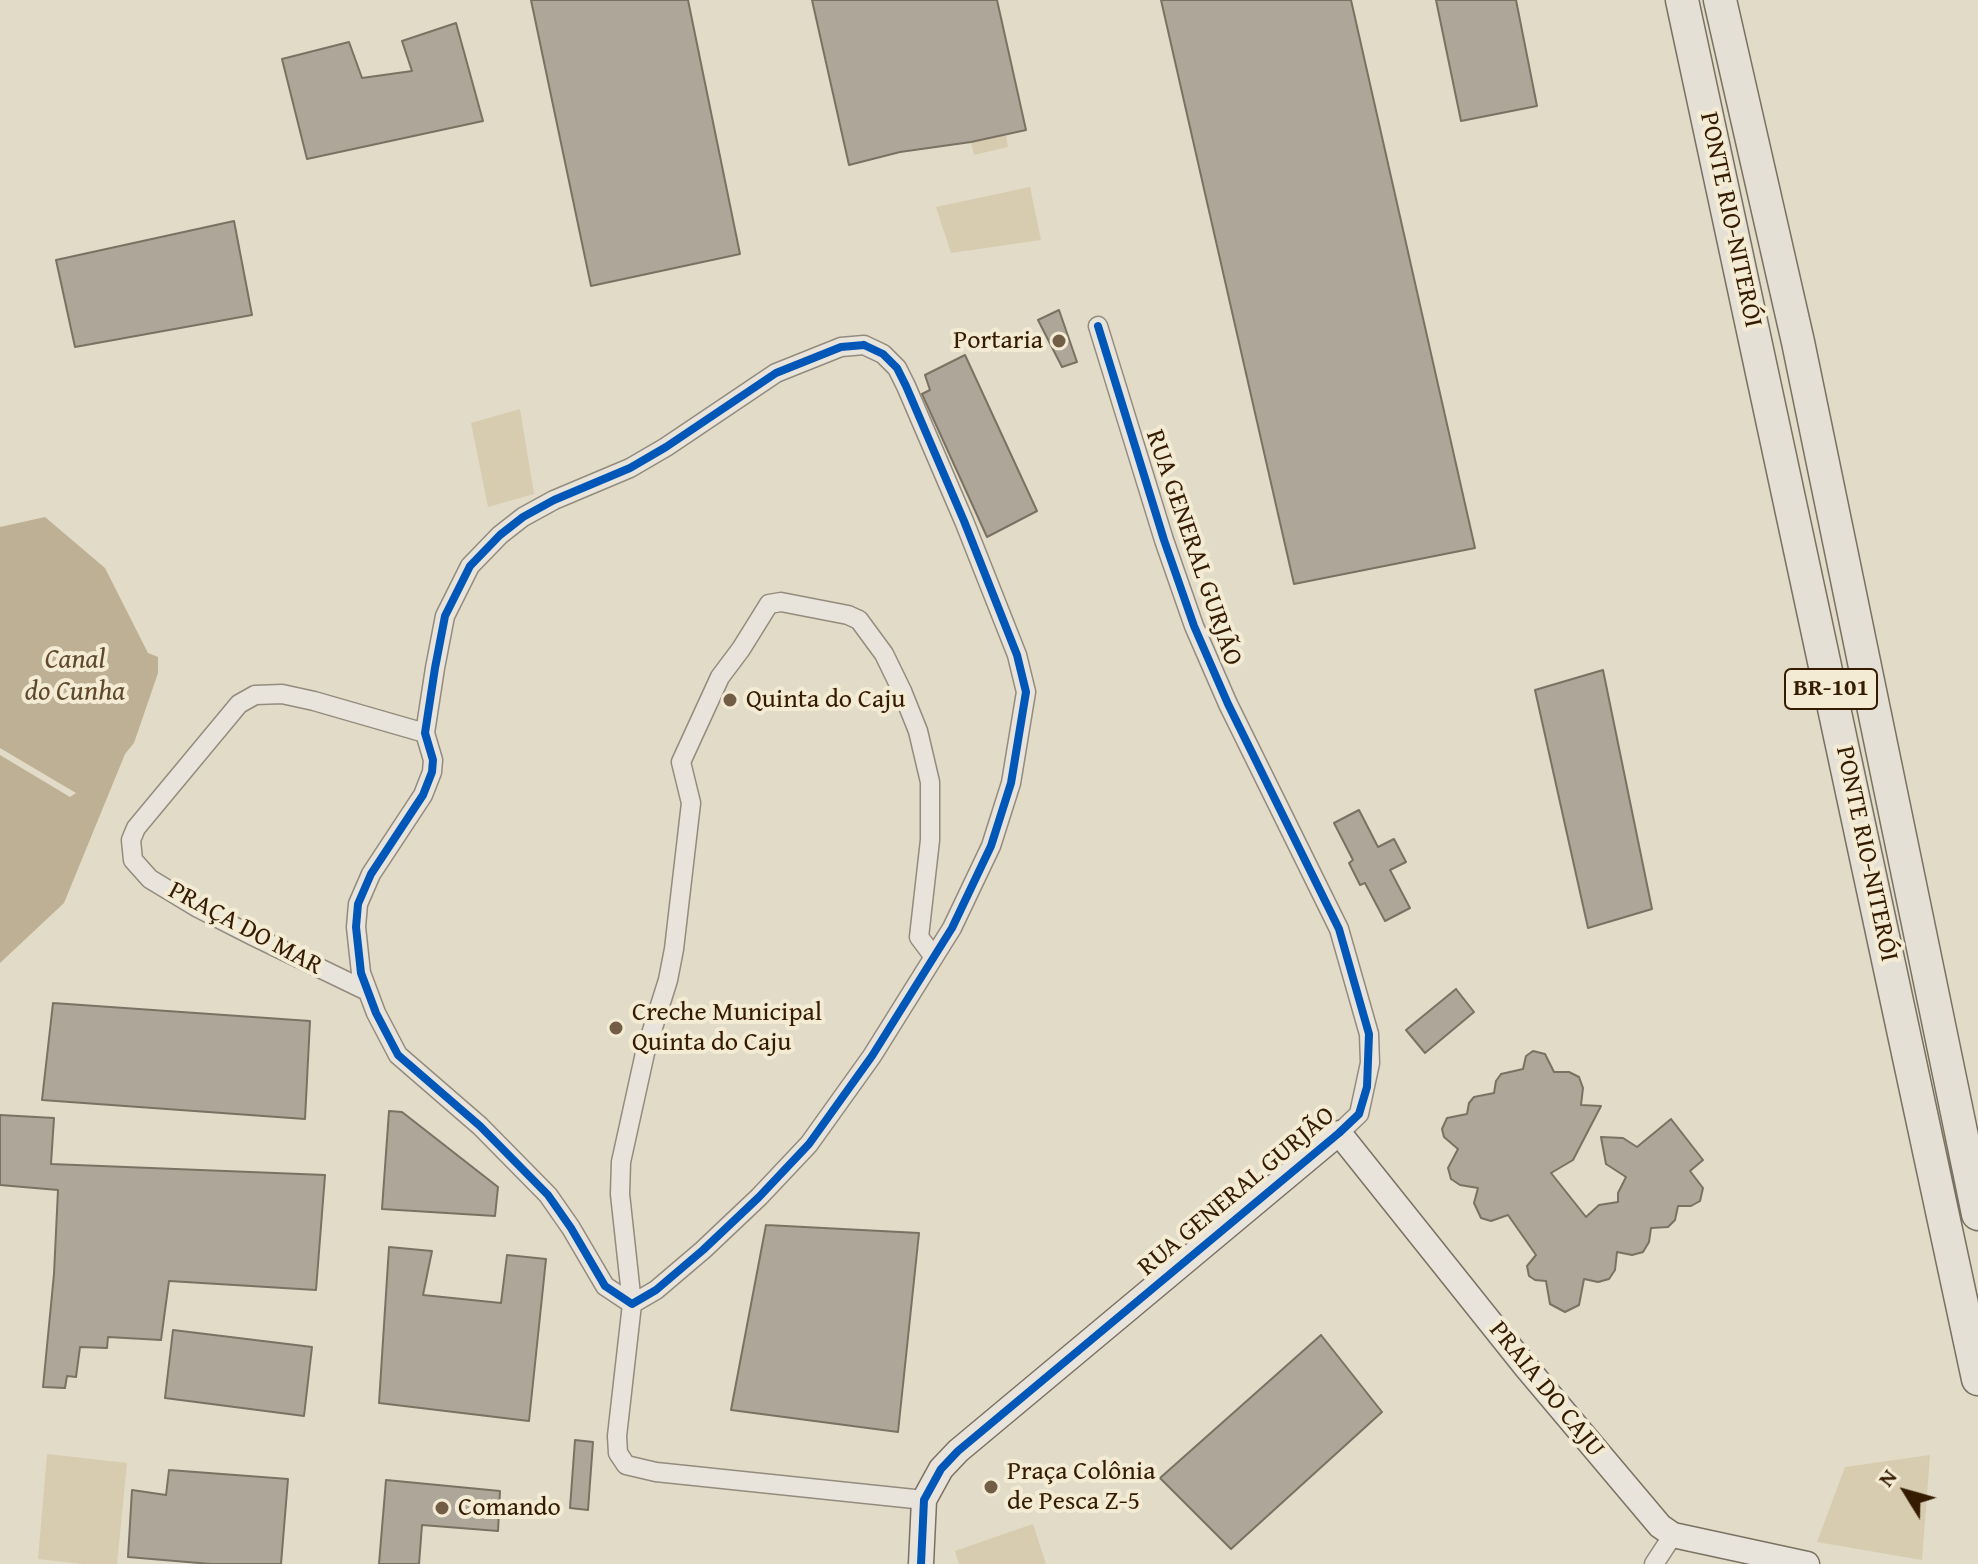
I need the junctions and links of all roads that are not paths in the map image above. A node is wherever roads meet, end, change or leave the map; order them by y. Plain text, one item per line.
1 (1682, 0) edge
2 (1720, 0) edge
3 (1098, 326) dead end
4 (425, 733) junction
5 (934, 957) junction
6 (367, 991) junction
7 (1339, 1133) junction
8 (1978, 1214) edge
9 (632, 1304) junction
10 (1978, 1379) edge
11 (924, 1500) junction
12 (1673, 1535) junction
13 (921, 1564) edge
14 (1654, 1564) edge
15 (1807, 1564) edge

1 - 10 highway, PONTE RIO-NITERÓI / BR-101
2 - 8 highway, PONTE RIO-NITERÓI / BR-101
3 - 7 street, RUA GENERAL GURJÃO
4 - 5 street
4 - 6 street
4 - 6 street, PRAÇA DO MAR
5 - 9 street
5 - 9 street
6 - 9 street
7 - 11 street, RUA GENERAL GURJÃO
7 - 12 street, PRAIA DO CAJU
9 - 11 street
11 - 13 street, RUA GENERAL GURJÃO
12 - 14 street
12 - 15 street

